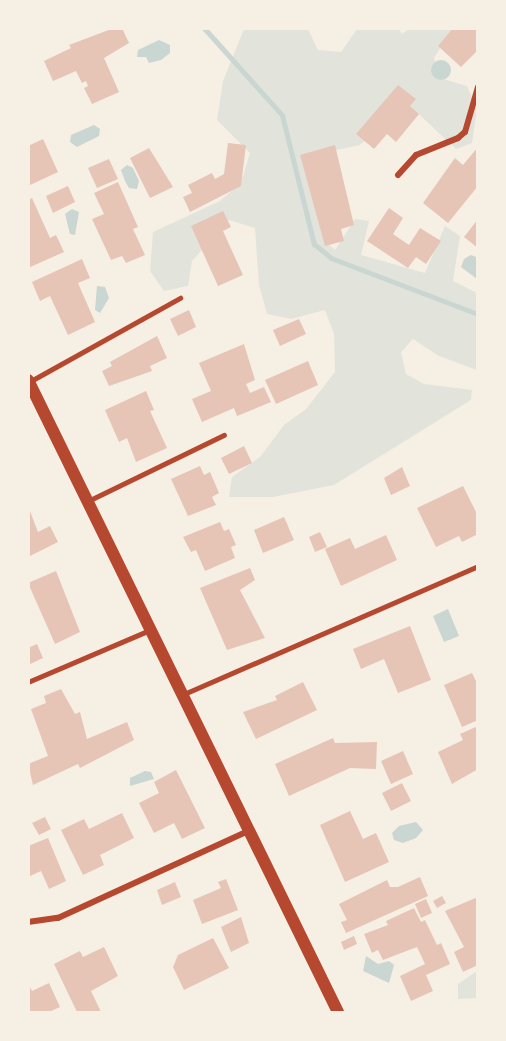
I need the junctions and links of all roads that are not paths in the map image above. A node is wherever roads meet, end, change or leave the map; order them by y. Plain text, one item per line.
1 (477, 87) edge
2 (398, 175) dead end
3 (180, 298) dead end
4 (29, 381) edge
5 (224, 435) dead end
6 (88, 501) junction
7 (477, 566) edge
8 (152, 630) junction
9 (28, 682) edge
10 (184, 694) junction
11 (251, 830) junction
12 (28, 922) edge
13 (338, 1012) edge

1 - 2 street
3 - 4 lane
4 - 6 main road
5 - 6 lane
6 - 8 main road
7 - 10 lane
8 - 9 lane
8 - 10 main road
10 - 11 main road
11 - 12 street
11 - 13 main road

